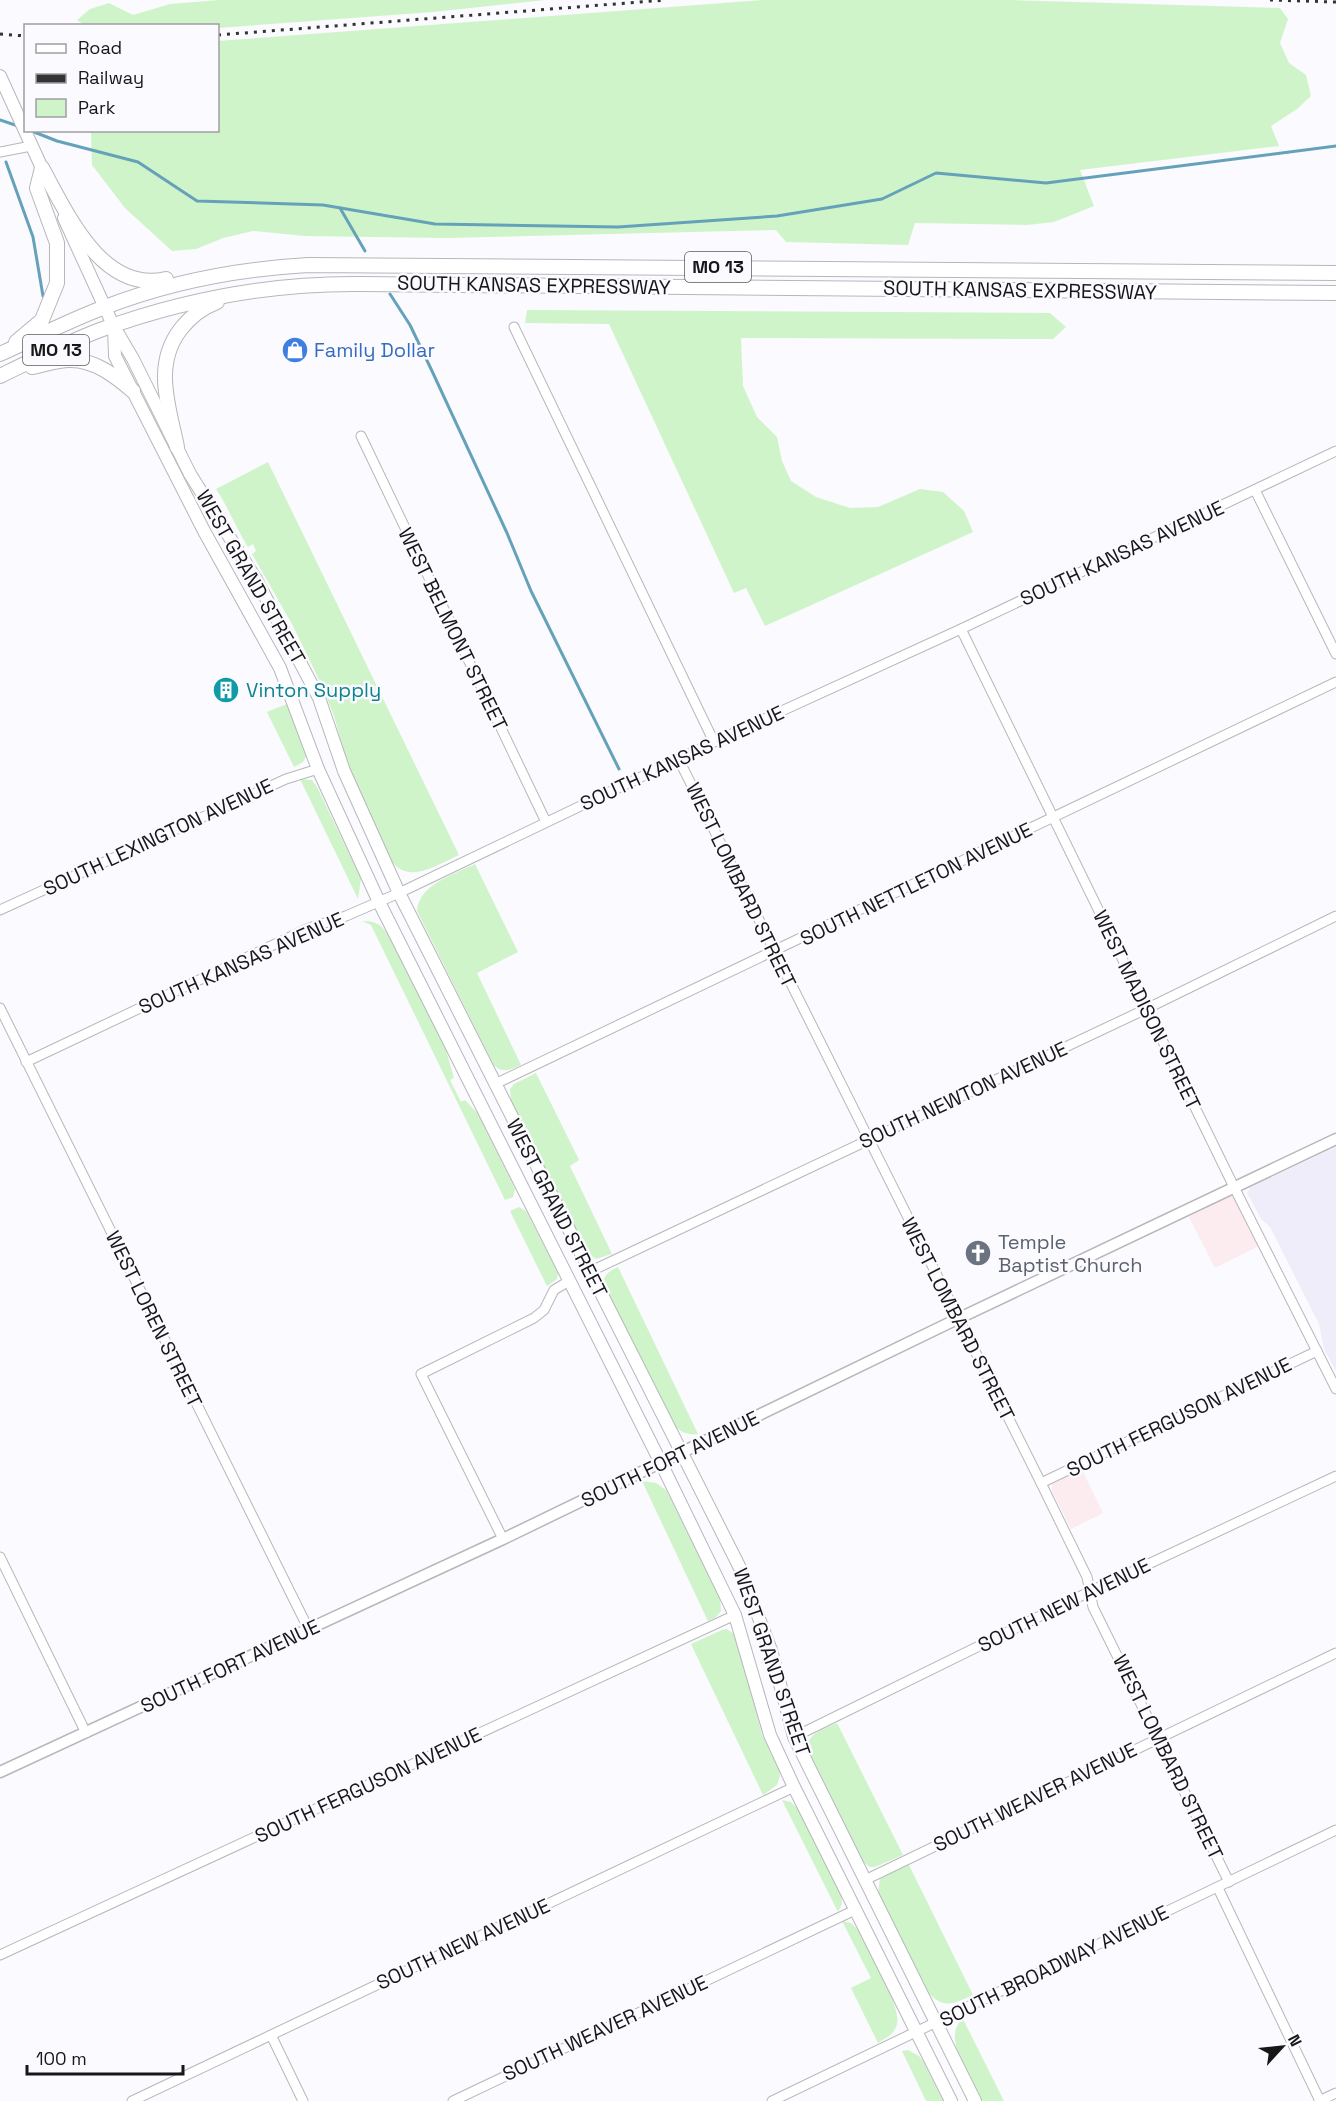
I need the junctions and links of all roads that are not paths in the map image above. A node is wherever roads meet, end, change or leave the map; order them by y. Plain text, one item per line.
1 (1, 79) edge
2 (24, 131) edge
3 (25, 132) edge
4 (30, 144) junction
5 (0, 152) edge
6 (42, 168) junction
7 (234, 273) junction
8 (1336, 273) edge
9 (248, 291) junction
10 (1336, 293) edge
11 (105, 307) junction
12 (113, 326) junction
13 (514, 327) dead end
14 (0, 353) edge
15 (4, 374) edge
16 (133, 391) junction
17 (361, 436) dead end
18 (177, 447) junction
19 (1336, 451) edge
20 (1255, 490) junction
21 (960, 629) junction
22 (1336, 654) edge
23 (1336, 682) edge
24 (714, 742) junction
25 (679, 760) junction
26 (318, 769) junction
27 (1053, 818) junction
28 (546, 822) junction
29 (399, 893) junction
30 (378, 902) junction
31 (0, 910) edge
32 (1336, 916) edge
33 (774, 952) junction
34 (0, 1008) edge
35 (1146, 1009) junction
36 (26, 1062) junction
37 (495, 1084) junction
38 (1336, 1139) edge
39 (868, 1140) junction
40 (1234, 1187) junction
41 (589, 1272) junction
42 (569, 1281) junction
43 (958, 1319) junction
44 (1317, 1352) junction
45 (1336, 1389) edge
46 (681, 1454) junction
47 (661, 1463) junction
48 (1336, 1476) edge
49 (1041, 1484) junction
50 (504, 1539) junction
51 (0, 1557) edge
52 (1091, 1591) junction
53 (735, 1616) junction
54 (309, 1630) junction
55 (1336, 1653) edge
56 (86, 1733) junction
57 (794, 1737) junction
58 (1159, 1738) junction
59 (0, 1772) edge
60 (794, 1787) junction
61 (1336, 1830) edge
62 (865, 1880) junction
63 (1229, 1882) junction
64 (1218, 1888) junction
65 (855, 1910) junction
66 (0, 1955) edge
67 (936, 2022) junction
68 (916, 2032) junction
69 (271, 2035) junction
70 (1336, 2093) edge
71 (132, 2101) edge
72 (303, 2101) edge
73 (453, 2101) edge
74 (772, 2101) edge
75 (951, 2101) edge
76 (975, 2101) edge
77 (1320, 2101) edge

1 - 2 main road, WEST GRAND STREET
3 - 4 main road, WEST GRAND STREET
4 - 5 street
4 - 6 main road, WEST GRAND STREET
6 - 7 main road
6 - 11 main road, WEST GRAND STREET
6 - 14 main road
7 - 8 main road, SOUTH KANSAS EXPRESSWAY / MO 13
7 - 11 main road, SOUTH KANSAS EXPRESSWAY / MO 13
9 - 10 main road, SOUTH KANSAS EXPRESSWAY / MO 13
9 - 12 main road, SOUTH KANSAS EXPRESSWAY / MO 13
9 - 18 main road
11 - 12 main road, WEST GRAND STREET
11 - 14 main road, SOUTH KANSAS EXPRESSWAY / MO 13
12 - 15 main road, SOUTH KANSAS EXPRESSWAY / MO 13
12 - 16 main road, WEST GRAND STREET
12 - 18 main road, WEST GRAND STREET
13 - 24 street
15 - 16 main road
16 - 26 main road, WEST GRAND STREET
17 - 28 street, WEST BELMONT STREET
18 - 29 main road, WEST GRAND STREET
19 - 20 street, SOUTH KANSAS AVENUE
20 - 21 street, SOUTH KANSAS AVENUE
20 - 22 street
21 - 24 street, SOUTH KANSAS AVENUE
21 - 27 street, WEST MADISON STREET
23 - 27 street, SOUTH NETTLETON AVENUE
24 - 25 street, SOUTH KANSAS AVENUE
25 - 28 street, SOUTH KANSAS AVENUE
25 - 33 street, WEST LOMBARD STREET
26 - 30 main road, WEST GRAND STREET
26 - 31 street, SOUTH LEXINGTON AVENUE
27 - 33 street, SOUTH NETTLETON AVENUE
27 - 35 street, WEST MADISON STREET
28 - 29 street, SOUTH KANSAS AVENUE
29 - 30 street, SOUTH KANSAS AVENUE
29 - 37 main road, WEST GRAND STREET
30 - 36 street, SOUTH KANSAS AVENUE
30 - 42 main road, WEST GRAND STREET
32 - 35 street, SOUTH NEWTON AVENUE
33 - 37 street, SOUTH NETTLETON AVENUE
33 - 39 street, WEST LOMBARD STREET
34 - 36 street, WEST LOREN STREET
35 - 39 street, SOUTH NEWTON AVENUE
35 - 40 street, WEST MADISON STREET
36 - 54 street, WEST LOREN STREET
37 - 41 main road, WEST GRAND STREET
38 - 40 street, SOUTH FORT AVENUE
39 - 41 street, SOUTH NEWTON AVENUE
39 - 43 street, WEST LOMBARD STREET
40 - 43 street, SOUTH FORT AVENUE
40 - 44 street, WEST MADISON STREET
41 - 46 main road, WEST GRAND STREET
42 - 47 main road, WEST GRAND STREET
42 - 50 street
43 - 46 street, SOUTH FORT AVENUE
43 - 49 street, WEST LOMBARD STREET
44 - 45 street, WEST MADISON STREET
44 - 49 street, SOUTH FERGUSON AVENUE
46 - 47 street, SOUTH FORT AVENUE
46 - 57 main road, WEST GRAND STREET
47 - 50 street, SOUTH FORT AVENUE
47 - 53 main road, WEST GRAND STREET
48 - 52 street, SOUTH NEW AVENUE
49 - 52 street, WEST LOMBARD STREET
50 - 54 street, SOUTH FORT AVENUE
51 - 56 street
52 - 57 street, SOUTH NEW AVENUE
52 - 58 street, WEST LOMBARD STREET
53 - 60 main road, WEST GRAND STREET
53 - 66 street, SOUTH FERGUSON AVENUE
54 - 56 street, SOUTH FORT AVENUE
55 - 58 street, SOUTH WEAVER AVENUE
56 - 59 street, SOUTH FORT AVENUE
57 - 62 main road, WEST GRAND STREET
58 - 62 street, SOUTH WEAVER AVENUE
58 - 63 street, WEST LOMBARD STREET
60 - 65 main road, WEST GRAND STREET
60 - 69 street, SOUTH NEW AVENUE
61 - 63 street, SOUTH BROADWAY AVENUE
62 - 67 main road, WEST GRAND STREET
63 - 64 street, SOUTH BROADWAY AVENUE
64 - 67 street, SOUTH BROADWAY AVENUE
64 - 77 street, WEST LOMBARD STREET
65 - 68 main road, WEST GRAND STREET
65 - 73 street, SOUTH WEAVER AVENUE
67 - 68 street, SOUTH BROADWAY AVENUE
67 - 76 main road, WEST GRAND STREET
68 - 74 street, SOUTH BROADWAY AVENUE
68 - 75 main road, WEST GRAND STREET
69 - 71 street, SOUTH NEW AVENUE
69 - 72 street
70 - 77 street

